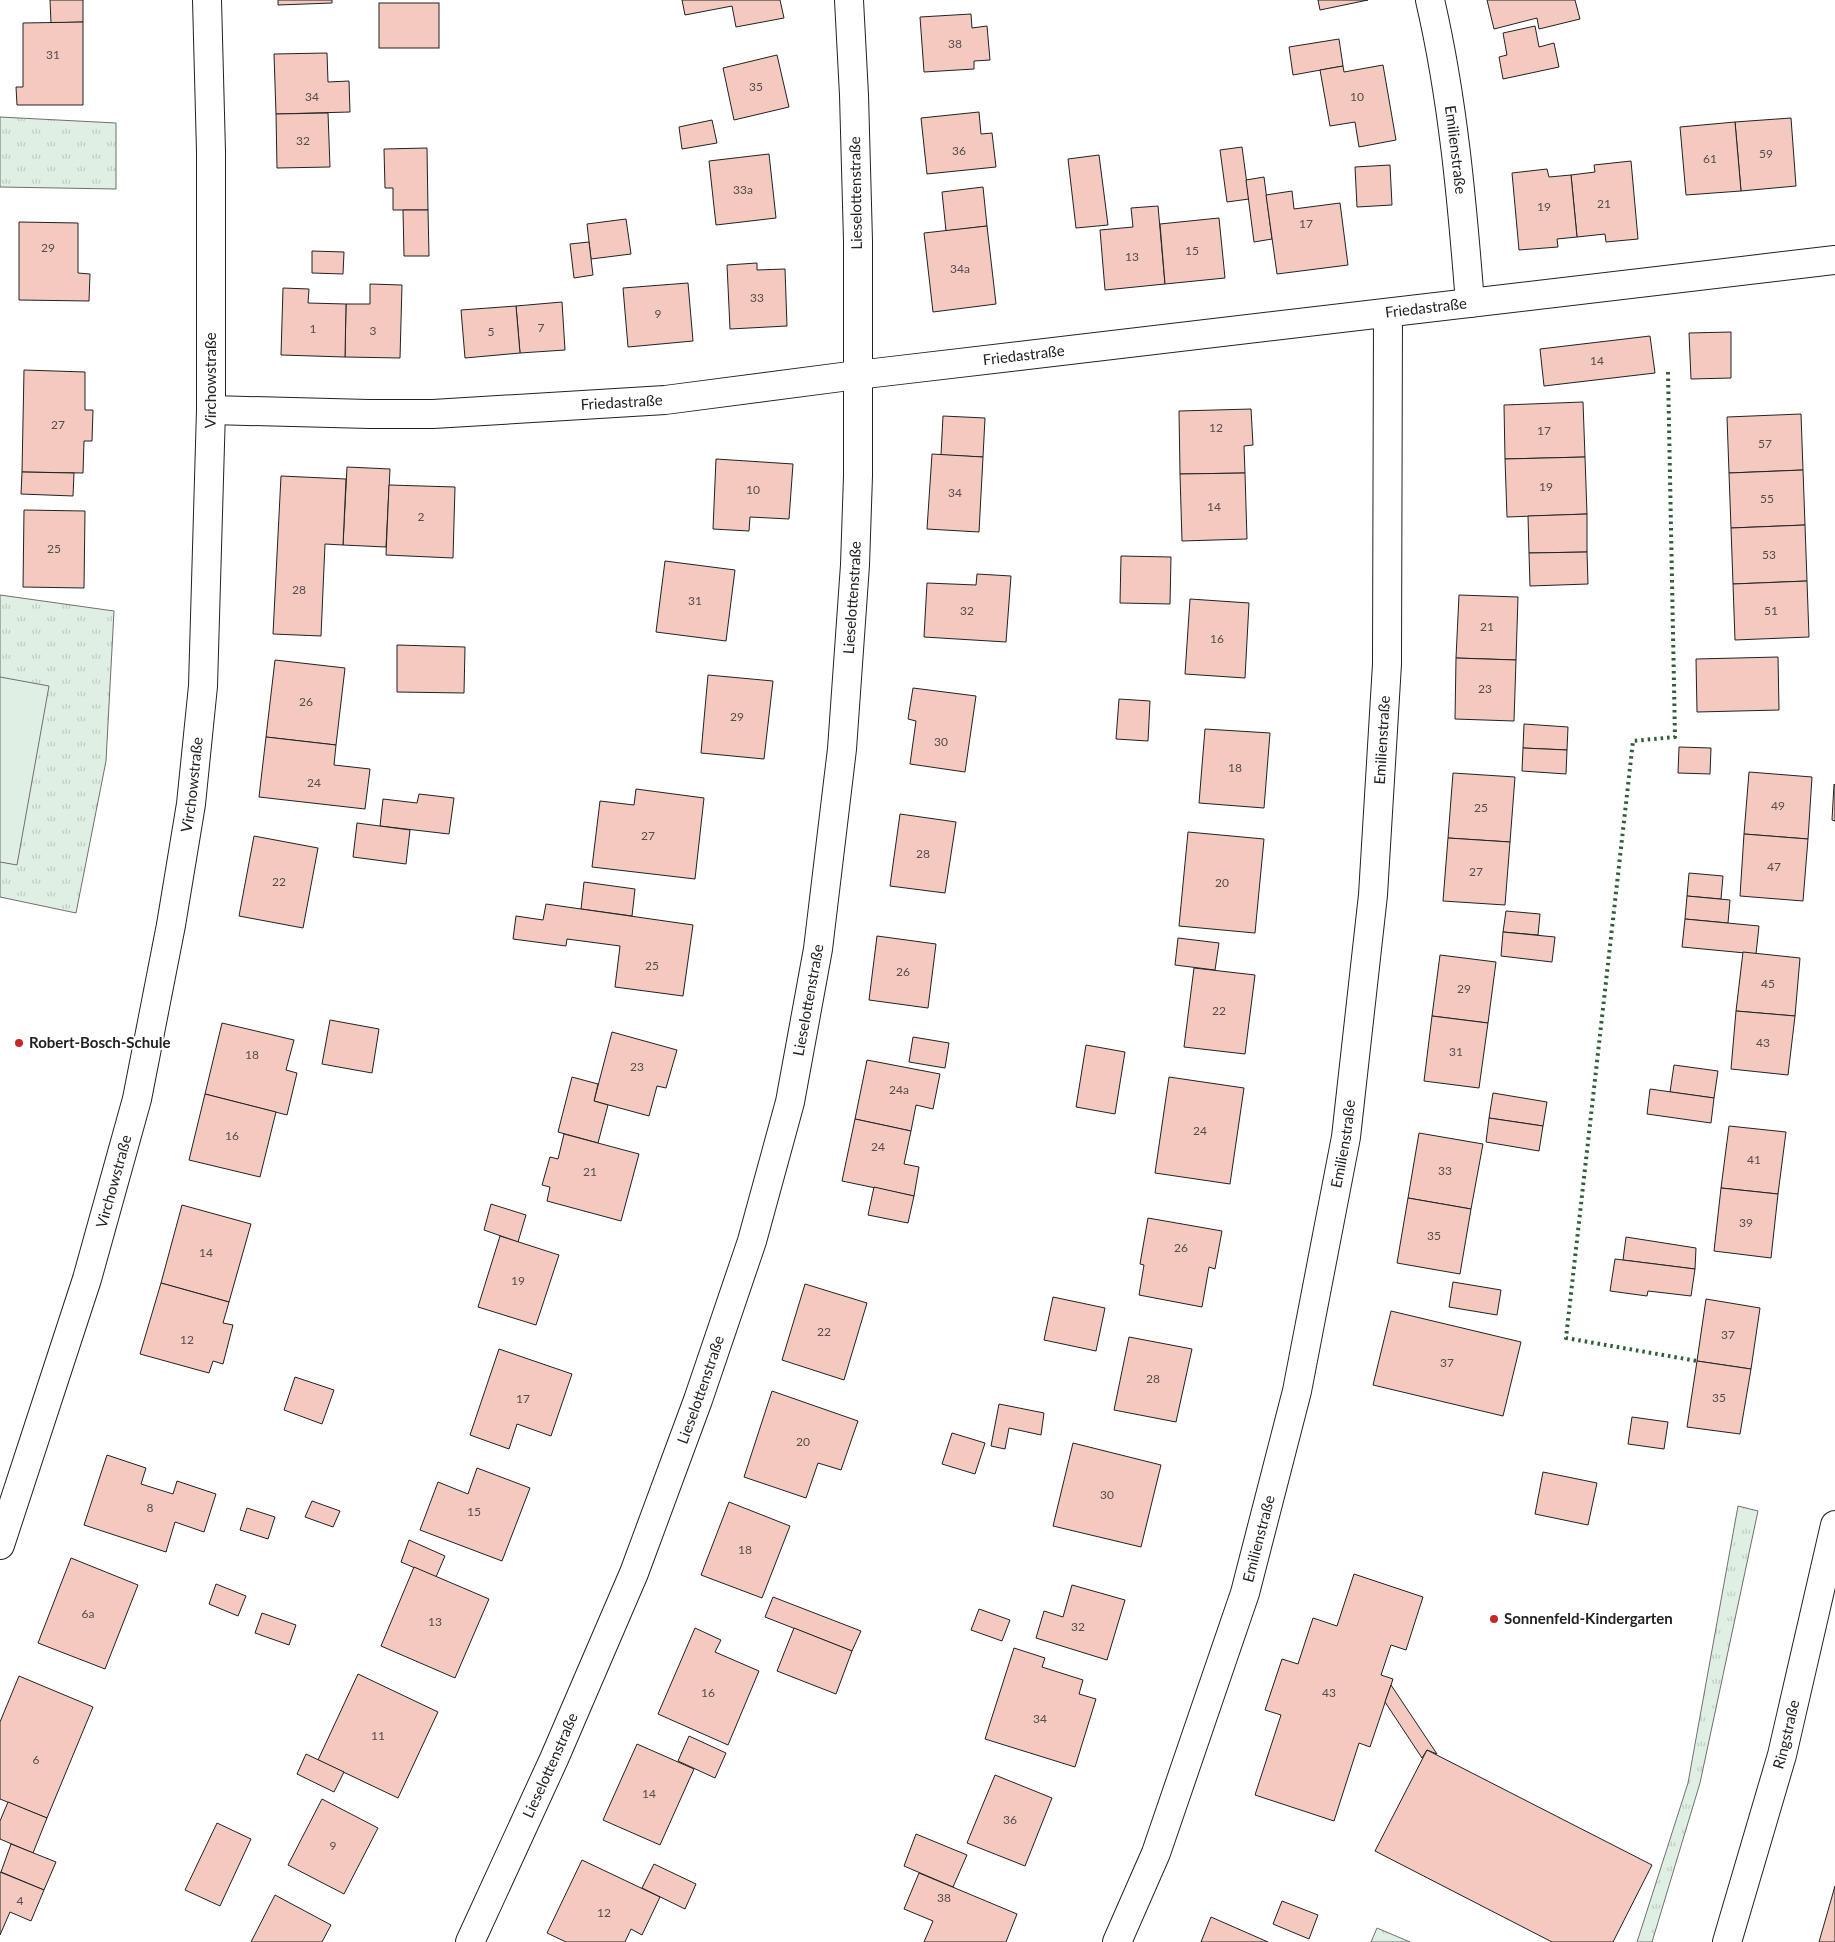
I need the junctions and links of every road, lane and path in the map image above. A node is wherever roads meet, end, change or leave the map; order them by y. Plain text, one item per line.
1 (207, 0) edge
2 (849, 0) edge
3 (1430, 0) edge
4 (1835, 260) edge
5 (1470, 303) junction
6 (1388, 314) junction
7 (857, 375) junction
8 (211, 410) junction
9 (1835, 1525) edge
10 (0, 1545) edge
11 (470, 1942) edge
12 (1117, 1942) edge
13 (1727, 1942) edge

1 - 8 street, Virchowstraße
2 - 7 street, Lieselottenstraße
3 - 5 street, Emilienstraße
4 - 5 street, Friedastraße
5 - 6 street, Friedastraße
6 - 7 street, Friedastraße
6 - 12 street, Emilienstraße
7 - 8 street, Friedastraße
7 - 11 street, Lieselottenstraße
8 - 10 street, Virchowstraße
9 - 13 street, Ringstraße

